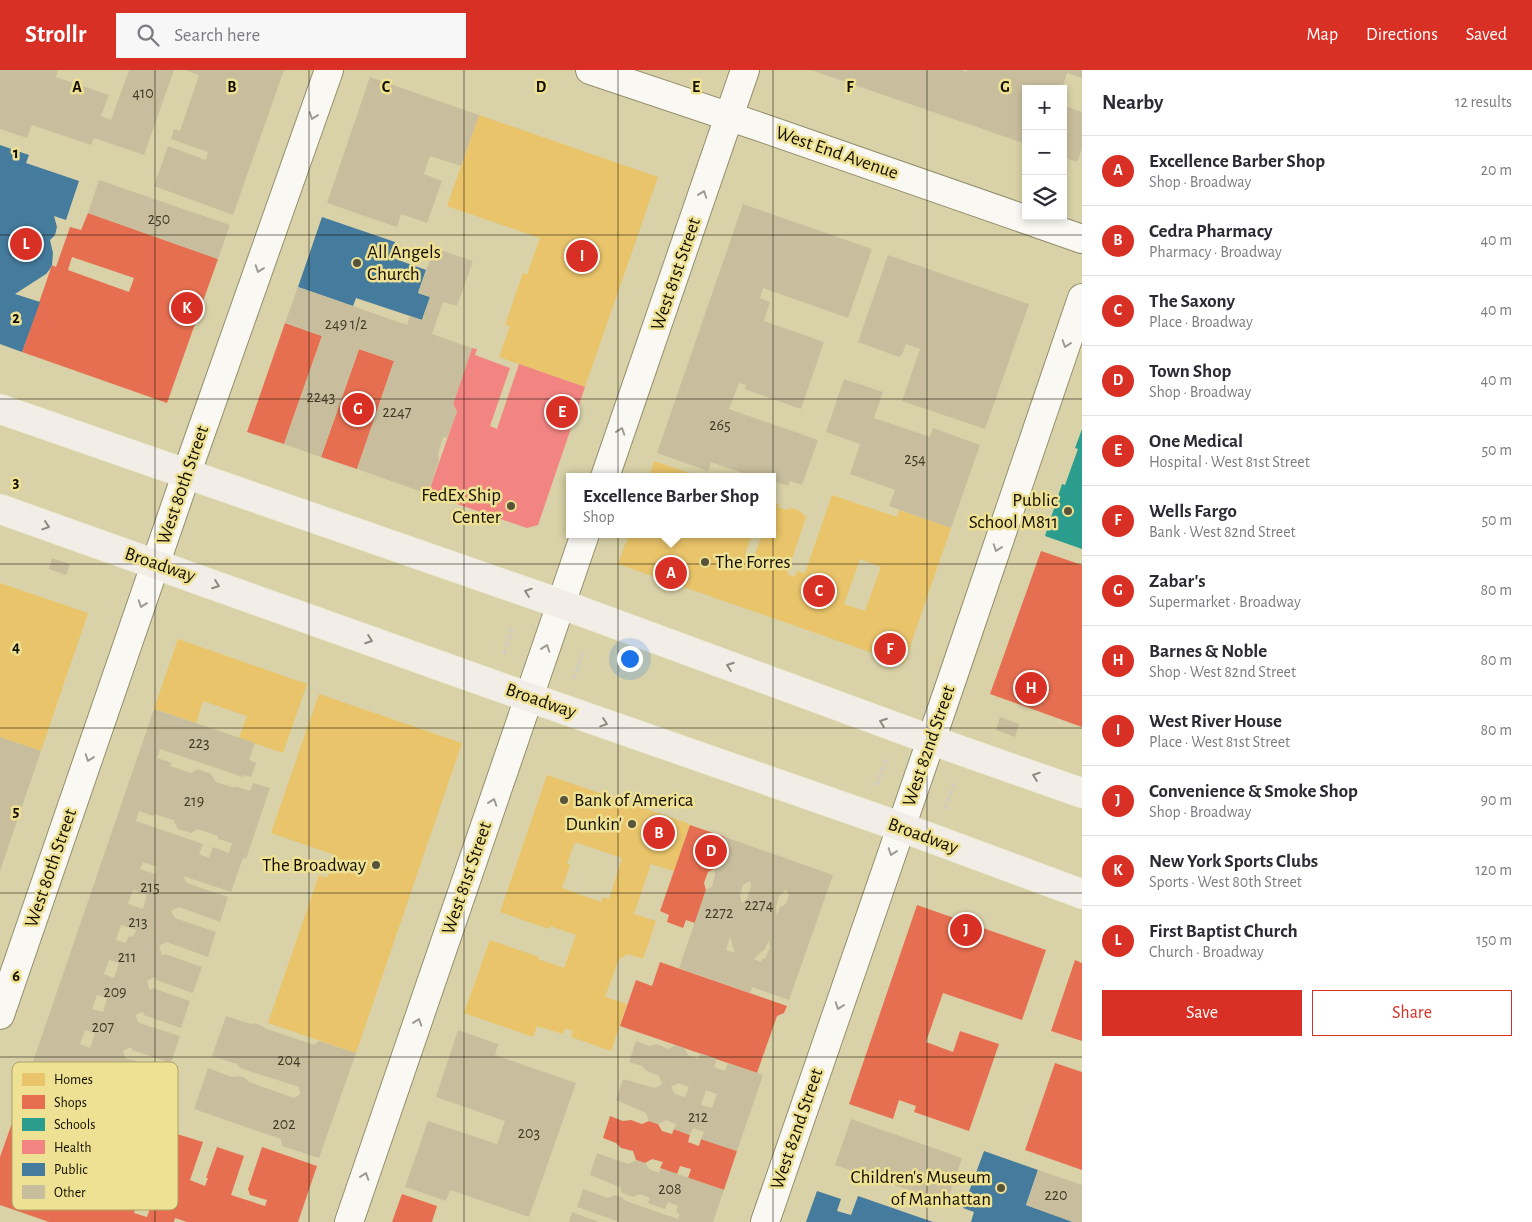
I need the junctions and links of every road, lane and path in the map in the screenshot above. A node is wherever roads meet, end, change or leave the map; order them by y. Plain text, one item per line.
1 (329, 70) edge
2 (590, 70) edge
3 (745, 70) edge
4 (730, 117) junction
5 (1082, 239) edge
6 (1082, 298) edge
7 (0, 409) edge
8 (606, 473) edge
9 (186, 474) junction
10 (0, 509) edge
11 (584, 538) edge
12 (156, 564) junction
13 (562, 604) junction
14 (513, 626) dead end
15 (583, 652) dead end
16 (504, 654) dead end
17 (574, 679) dead end
18 (529, 697) junction
19 (931, 740) junction
20 (887, 757) dead end
21 (955, 781) dead end
22 (877, 785) dead end
23 (1082, 793) edge
24 (945, 809) dead end
25 (901, 827) junction
26 (1082, 894) edge
27 (0, 1015) edge
28 (349, 1222) edge
29 (765, 1222) edge

1 -> 9 street, West 80th Street
2 - 4 street, West End Avenue
3 - 4 street, West 81st Street
4 - 5 street, West End Avenue
8 -> 4 street, West 81st Street
6 -> 19 street, West 82nd Street
7 - 9 main road
9 - 12 street, West 80th Street
13 -> 9 main road
10 -> 12 main road, Broadway
11 - 13 street, West 81st Street
12 -> 18 main road, Broadway
12 -> 27 street, West 80th Street
18 -> 13 street, West 81st Street
19 -> 13 main road
14 - 16 path
15 - 17 path
18 -> 25 main road, Broadway
28 -> 18 street, West 81st Street
23 -> 19 main road
19 - 25 street, West 82nd Street
20 - 22 path
21 - 24 path
25 - 26 main road, Broadway
25 -> 29 street, West 82nd Street

